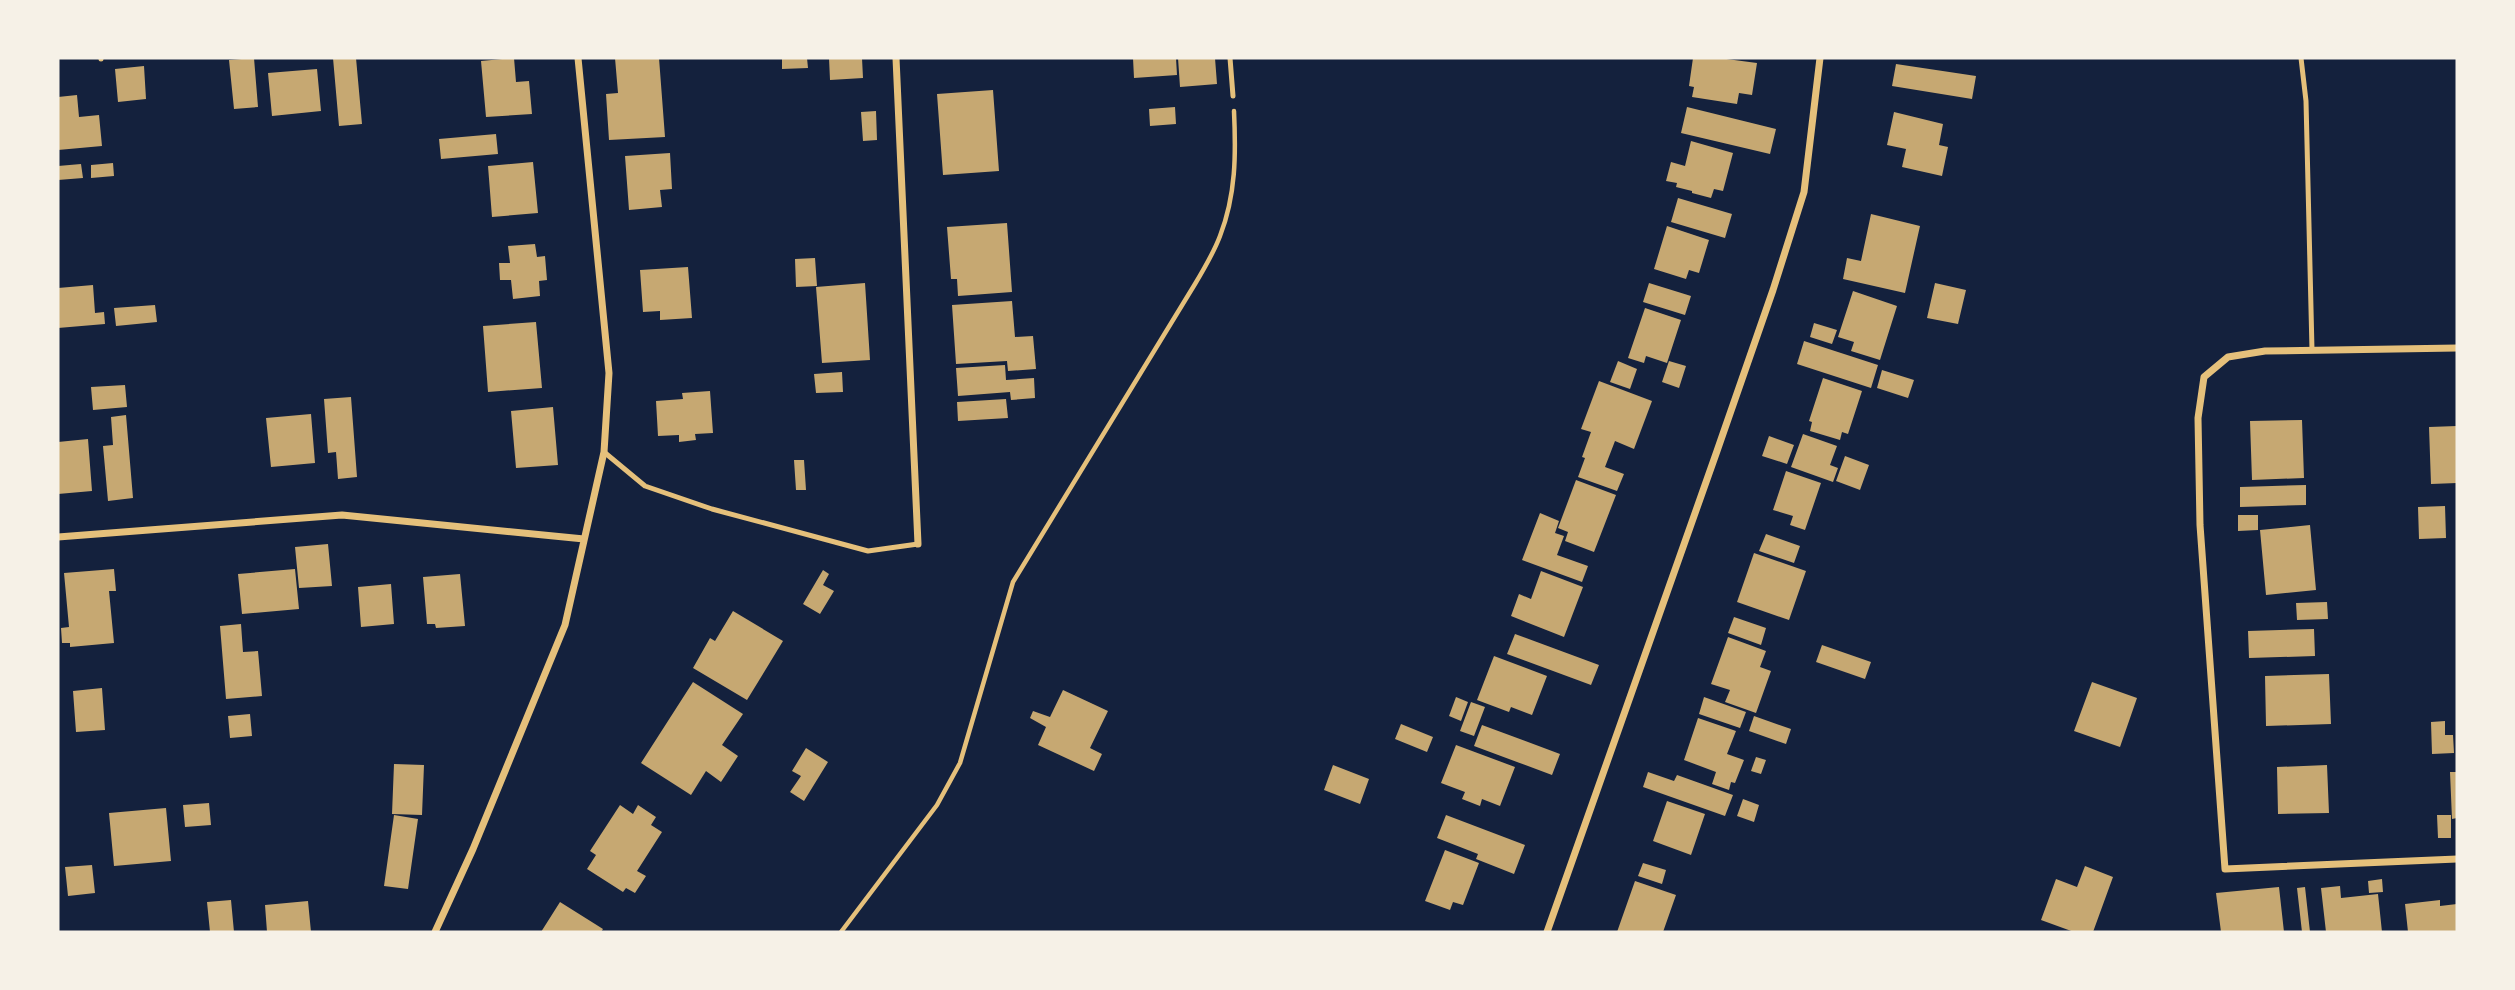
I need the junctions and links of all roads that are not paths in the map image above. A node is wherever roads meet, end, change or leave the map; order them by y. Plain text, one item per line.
1 (578, 58) edge
2 (896, 58) edge
3 (1230, 58) edge
4 (1820, 58) edge
5 (2301, 58) edge
6 (1233, 96) road end
7 (2457, 348) edge
8 (2312, 350) junction
9 (604, 452) junction
10 (58, 537) edge
11 (584, 538) junction
12 (918, 544) joint
13 (2457, 859) edge
14 (435, 932) edge
15 (1547, 932) edge

1 - 9 street
2 - 12 street
3 - 6 lane
4 - 15 street
5 - 8 lane
7 - 8 street
8 - 13 street
9 - 11 street
9 - 12 lane
10 - 11 street
11 - 14 street

